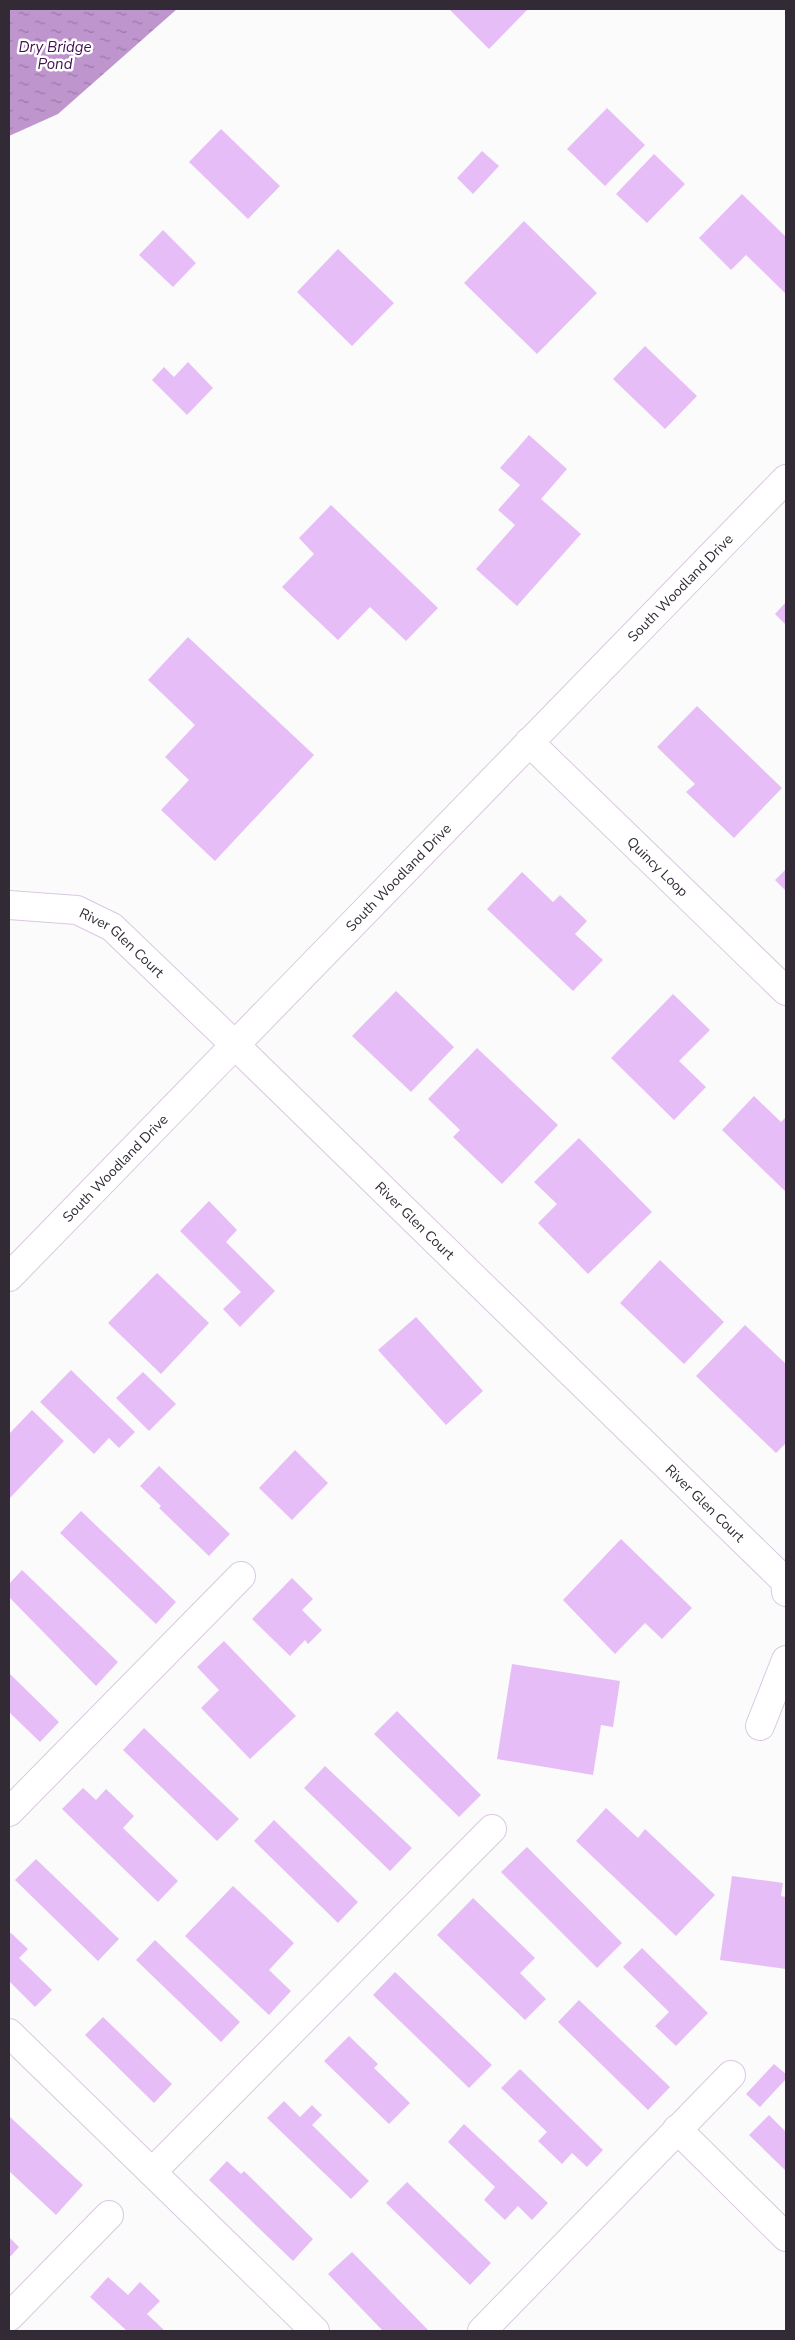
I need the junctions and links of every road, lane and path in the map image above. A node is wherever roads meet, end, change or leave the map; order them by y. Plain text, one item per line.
1 (786, 479) edge
2 (529, 742) junction
3 (9, 906) edge
4 (786, 991) edge
5 (235, 1044) junction
6 (9, 1276) edge
7 (241, 1576) dead end
8 (786, 1592) edge
9 (786, 1660) edge
10 (760, 1726) dead end
11 (9, 1812) edge
12 (492, 1829) dead end
13 (9, 2033) edge
14 (731, 2075) dead end
15 (677, 2129) junction
16 (152, 2172) junction
17 (109, 2215) dead end
18 (786, 2237) edge
19 (9, 2317) edge
20 (315, 2331) edge
21 (482, 2331) edge

1 - 2 street, South Woodland Drive
2 - 4 street, Quincy Loop
2 - 5 street, South Woodland Drive
3 - 5 street, River Glen Court
5 - 6 street, South Woodland Drive
5 - 8 street, River Glen Court
7 - 11 street
9 - 10 street
12 - 16 street
13 - 16 street
14 - 15 street
15 - 18 street
15 - 21 street
16 - 20 street
17 - 19 street

